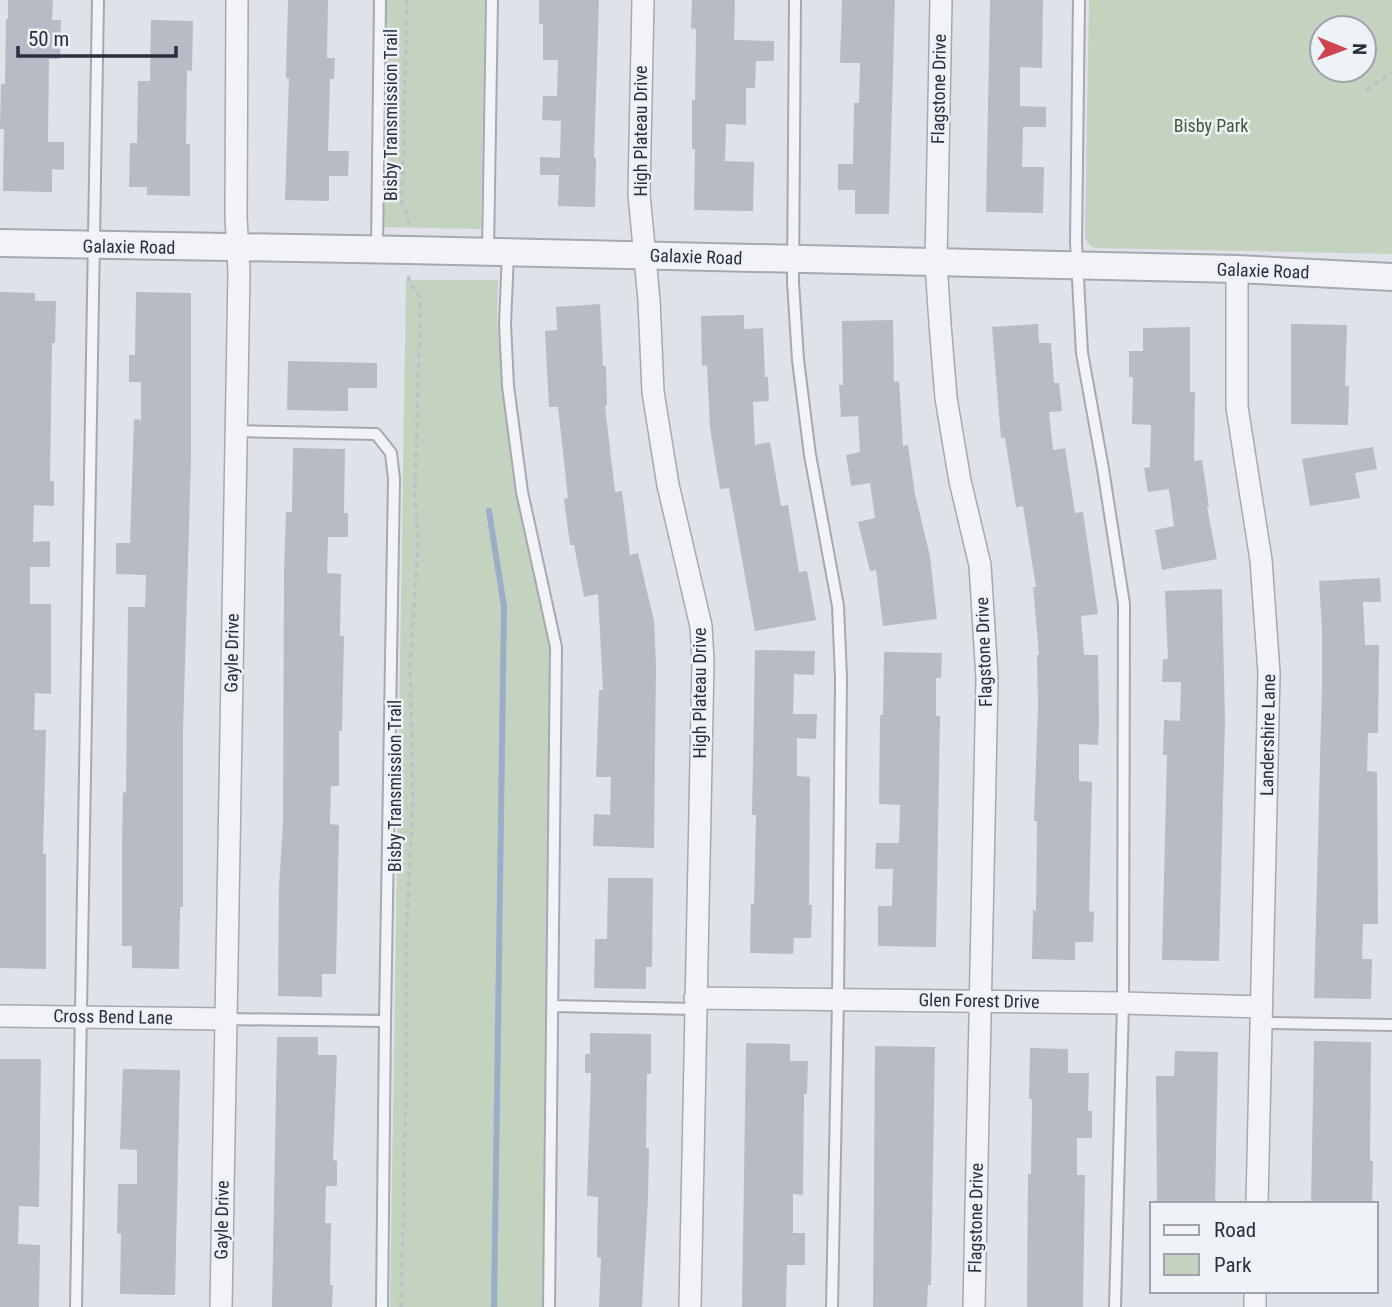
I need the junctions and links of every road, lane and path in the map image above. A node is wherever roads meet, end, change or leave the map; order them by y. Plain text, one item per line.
1 (98, 0) edge
2 (237, 0) edge
3 (380, 0) edge
4 (407, 0) edge
5 (492, 0) edge
6 (643, 0) edge
7 (795, 0) edge
8 (940, 0) edge
9 (1079, 0) edge
10 (1392, 73) edge
11 (1366, 90) dead end
12 (409, 230) dead end
13 (0, 243) edge
14 (94, 247) junction
15 (238, 248) junction
16 (377, 250) junction
17 (498, 253) junction
18 (645, 256) junction
19 (792, 260) junction
20 (936, 263) junction
21 (1078, 266) junction
22 (1237, 269) junction
23 (408, 270) dead end
24 (1392, 276) edge
25 (236, 431) junction
26 (838, 998) junction
27 (980, 1002) junction
28 (694, 1003) junction
29 (1123, 1003) junction
30 (553, 1006) junction
31 (1263, 1015) junction
32 (0, 1016) edge
33 (80, 1017) junction
34 (226, 1019) junction
35 (385, 1021) junction
36 (1392, 1025) edge
37 (1258, 1202) edge
38 (76, 1307) edge
39 (221, 1307) edge
40 (382, 1307) edge
41 (401, 1307) edge
42 (549, 1307) edge
43 (690, 1307) edge
44 (832, 1307) edge
45 (974, 1307) edge
46 (1115, 1307) edge

1 - 14 lane
2 - 15 street, Gayle Drive
3 - 16 lane
4 - 12 path, Bisby Transmission Trail
5 - 17 lane
6 - 18 street, High Plateau Drive
7 - 19 lane
8 - 20 street, Flagstone Drive
9 - 21 lane
10 - 11 path
13 - 14 street, Galaxie Road
14 - 15 street, Galaxie Road
14 - 33 lane
15 - 16 street, Galaxie Road
15 - 25 street, Gayle Drive
16 - 17 street, Galaxie Road
17 - 18 street, Galaxie Road
17 - 30 lane
18 - 19 street, Galaxie Road
18 - 28 street, High Plateau Drive
19 - 20 street, Galaxie Road
19 - 26 lane
20 - 21 street, Galaxie Road
20 - 27 street, Flagstone Drive
21 - 22 street, Galaxie Road
21 - 29 lane
22 - 24 street, Galaxie Road
22 - 31 street, Landershire Lane
23 - 41 path, Bisby Transmission Trail
25 - 34 street, Gayle Drive
25 - 35 lane
26 - 27 street, Glen Forest Drive
26 - 28 street, Glen Forest Drive
26 - 44 lane
27 - 29 street, Glen Forest Drive
27 - 45 street, Flagstone Drive
28 - 30 lane
28 - 43 street, High Plateau Drive
29 - 31 street, Glen Forest Drive
29 - 46 lane
30 - 42 lane
31 - 36 lane
31 - 37 street, Landershire Lane
32 - 33 street, Cross Bend Lane
33 - 34 street, Cross Bend Lane
33 - 38 lane
34 - 35 lane
34 - 39 street, Gayle Drive
35 - 40 lane

